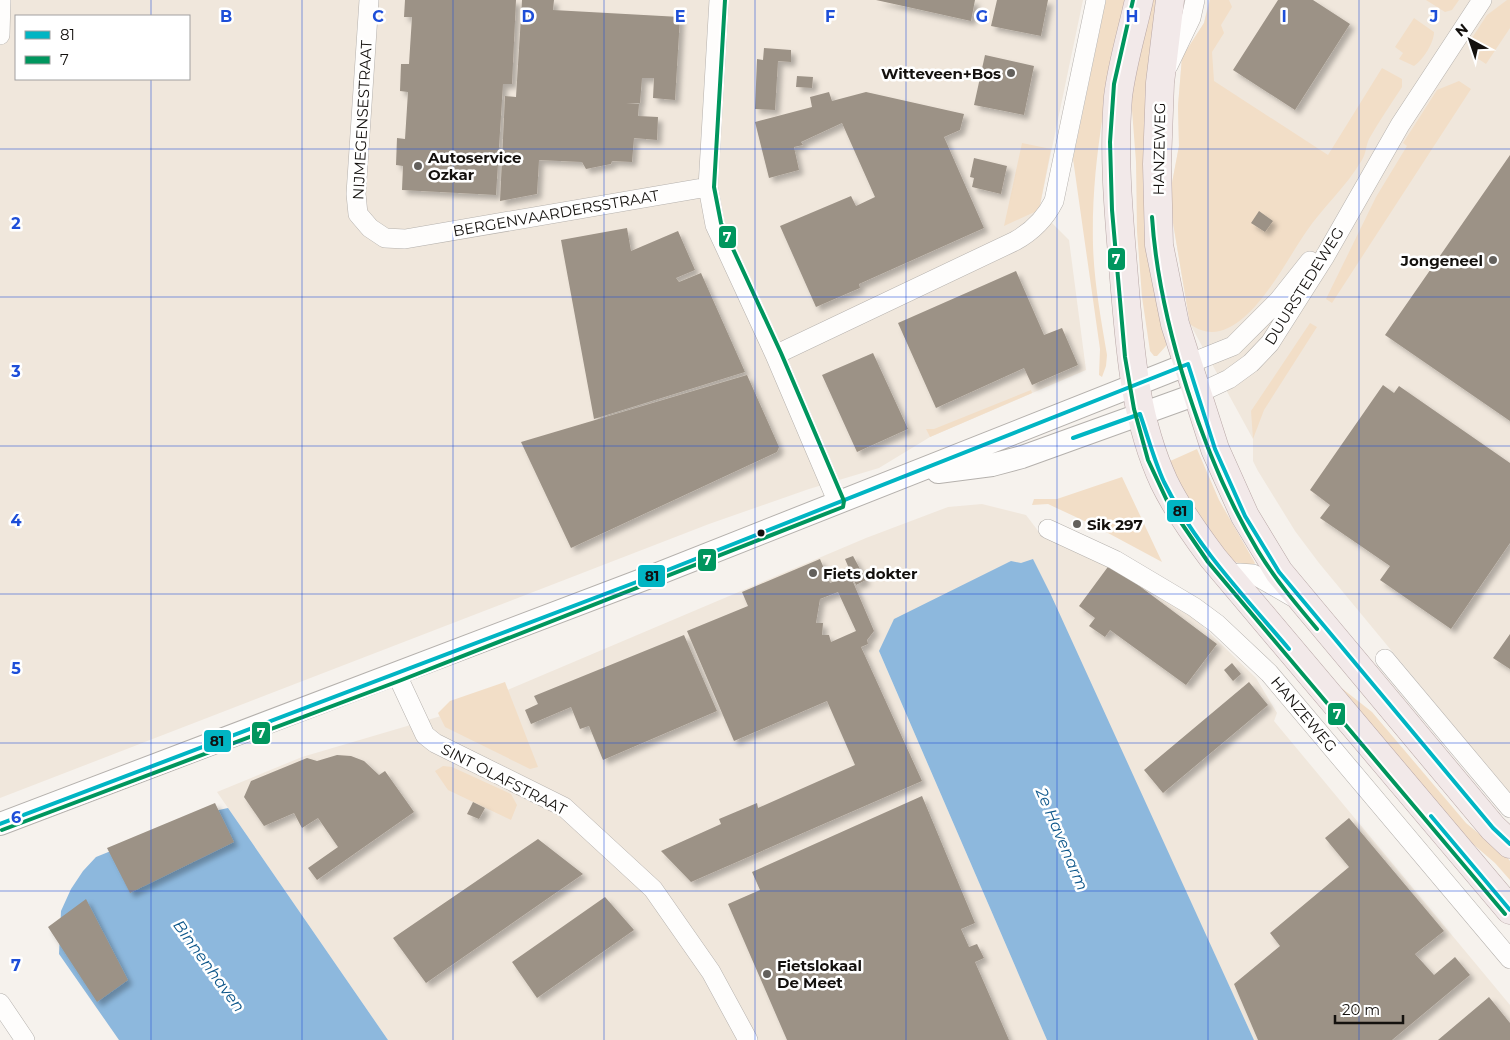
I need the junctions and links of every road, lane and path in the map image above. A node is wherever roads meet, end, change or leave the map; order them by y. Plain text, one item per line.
1 (2, 0) edge
2 (369, 0) edge
3 (719, 0) edge
4 (1096, 0) edge
5 (1139, 0) edge
6 (1170, 0) edge
7 (1195, 0) edge
8 (1482, 0) edge
9 (0, 35) edge
10 (1160, 83) junction
11 (1369, 178) junction
12 (708, 187) junction
13 (405, 239) joint
14 (775, 354) junction
15 (1188, 364) junction
16 (1134, 386) junction
17 (1197, 394) junction
18 (1140, 414) junction
19 (914, 474) junction
20 (838, 503) junction
21 (1048, 529) dead end
22 (1230, 580) junction
23 (1303, 602) junction
24 (1386, 660) dead end
25 (397, 675) junction
26 (1510, 808) edge
27 (0, 824) edge
28 (1510, 844) edge
29 (1510, 910) edge
30 (1510, 959) edge
31 (2, 1011) edge
32 (25, 1040) edge
33 (748, 1040) edge

1 - 9 street
2 - 13 street, NIJMEGENSESTRAAT
3 - 12 street
4 - 14 street
5 - 16 main road, HANZEWEG
6 - 10 main road, HANZEWEG
7 - 10 street, HANZEWEG
8 - 11 street, DUURSTEDEWEG
10 - 15 main road, HANZEWEG
11 - 15 street, DUURSTEDEWEG
11 - 17 street, DUURSTEDEWEG
12 - 13 street, BERGENVAARDERSSTRAAT
12 - 14 street
14 - 20 street
15 - 16 street
15 - 17 main road, HANZEWEG
16 - 18 main road, HANZEWEG
16 - 19 street
17 - 18 street
17 - 23 main road, HANZEWEG
18 - 19 street
18 - 22 main road, HANZEWEG
19 - 20 street
20 - 25 street
21 - 30 street, HANZEWEG
22 - 23 street, HANZEWEG
22 - 29 main road, HANZEWEG
23 - 28 main road, HANZEWEG
24 - 26 street
25 - 27 street
25 - 33 street, SINT OLAFSTRAAT
31 - 32 street

